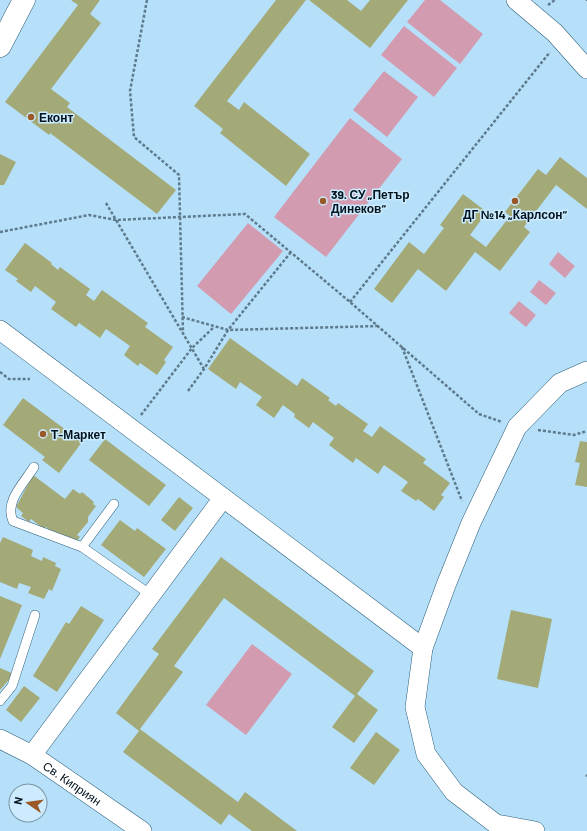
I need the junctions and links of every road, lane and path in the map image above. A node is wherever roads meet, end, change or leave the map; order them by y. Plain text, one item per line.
1 (24, 0) edge
2 (147, 0) edge
3 (516, 0) edge
4 (561, 39) junction
5 (0, 46) edge
6 (587, 69) edge
7 (106, 203) dead end
8 (180, 217) junction
9 (116, 220) junction
10 (0, 232) edge
11 (291, 252) junction
12 (350, 302) junction
13 (182, 317) junction
14 (378, 326) junction
15 (214, 327) junction
16 (0, 330) edge
17 (228, 330) junction
18 (183, 333) junction
19 (402, 347) junction
20 (192, 348) junction
21 (204, 370) junction
22 (587, 371) edge
23 (0, 372) edge
24 (30, 379) dead end
25 (188, 391) dead end
26 (517, 427) junction
27 (131, 428) junction
28 (587, 431) edge
29 (34, 467) dead end
30 (223, 498) junction
31 (114, 504) dead end
32 (471, 523) junction
33 (82, 547) junction
34 (152, 595) junction
35 (35, 615) dead end
36 (423, 648) junction
37 (0, 701) edge
38 (0, 739) edge
39 (32, 756) junction
40 (142, 831) edge
41 (535, 831) edge

1 - 5 street
2 - 8 path
3 - 4 street
4 - 6 street
4 - 12 path
7 - 9 path
8 - 9 path
8 - 11 path
8 - 13 path
9 - 10 path
9 - 18 path
11 - 12 path
11 - 17 path
12 - 14 path
13 - 15 path
13 - 18 path
14 - 17 path
14 - 19 path
15 - 17 path
15 - 20 path
16 - 27 street
17 - 21 path
18 - 20 path
19 - 26 path
19 - 32 path
20 - 21 path
20 - 27 path
21 - 25 path
22 - 26 street
23 - 24 path
26 - 28 path
26 - 32 street
27 - 30 street
29 - 33 lane
30 - 34 street
30 - 36 street
31 - 33 lane
32 - 36 street
33 - 34 lane
34 - 39 street
35 - 37 lane
36 - 41 street
38 - 39 street, Св. Киприян
39 - 40 street, Св. Киприян

